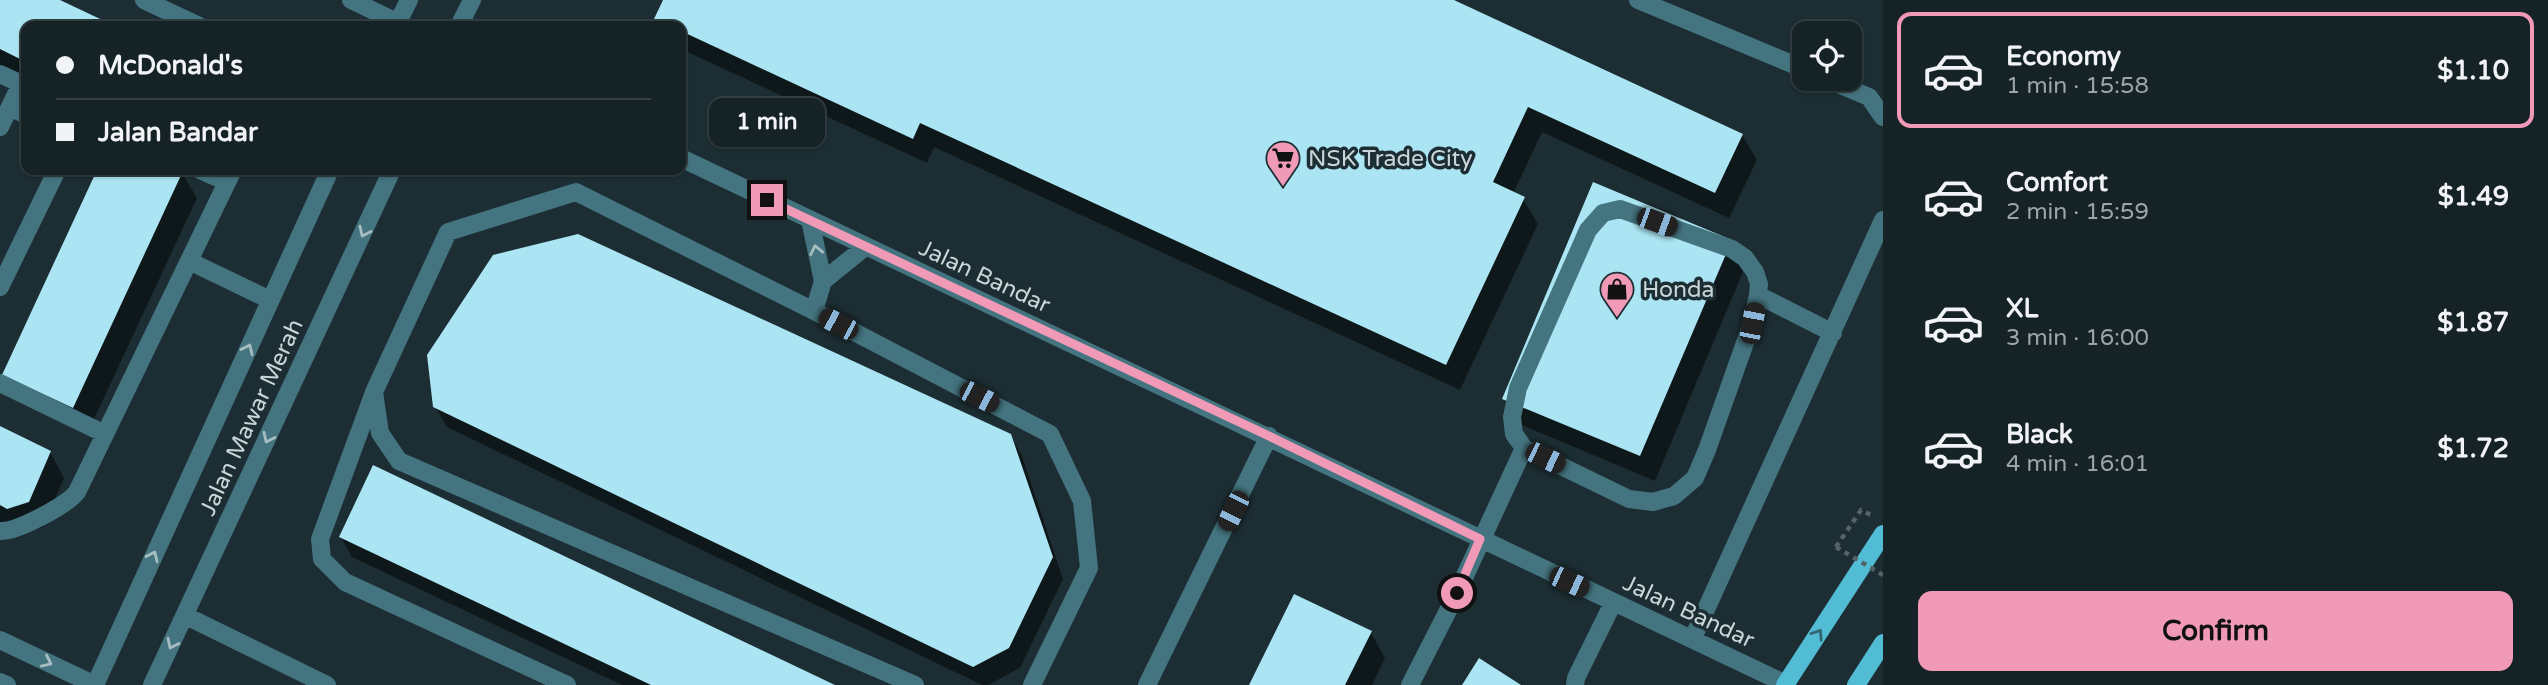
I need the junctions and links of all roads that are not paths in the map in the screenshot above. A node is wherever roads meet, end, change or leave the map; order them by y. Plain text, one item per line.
1 (144, 0) edge
2 (351, 0) edge
3 (409, 0) edge
4 (472, 0) edge
5 (1638, 0) edge
6 (188, 21) edge
7 (392, 21) edge
8 (401, 21) edge
9 (462, 21) edge
10 (1792, 64) edge
11 (0, 74) edge
12 (21, 84) edge
13 (21, 90) edge
14 (1855, 91) edge
15 (10, 107) junction
16 (21, 112) edge
17 (1883, 117) edge
18 (0, 127) edge
19 (686, 160) edge
20 (55, 175) edge
21 (328, 175) edge
22 (390, 175) edge
23 (230, 176) edge
24 (810, 220) junction
25 (1883, 220) edge
26 (865, 247) junction
27 (189, 261) junction
28 (822, 281) junction
29 (0, 287) edge
30 (1758, 295) junction
31 (270, 300) junction
32 (814, 312) junction
33 (1833, 333) junction
34 (0, 383) edge
35 (374, 392) junction
36 (105, 434) junction
37 (1269, 436) junction
38 (1524, 448) junction
39 (0, 531) edge
40 (1883, 534) edge
41 (1480, 539) junction
42 (1613, 603) junction
43 (186, 616) junction
44 (1693, 638) junction
45 (0, 640) edge
46 (1883, 643) edge
47 (1877, 665) edge
48 (0, 681) edge
49 (1786, 684) edge
50 (7, 685) edge
51 (95, 685) edge
52 (152, 685) edge
53 (327, 685) edge
54 (567, 685) edge
55 (915, 685) edge
56 (1032, 685) edge
57 (1147, 685) edge
58 (1410, 685) edge
59 (1575, 685) edge
60 (1856, 685) edge

1 - 6 street
2 - 7 street
3 - 8 street
4 - 9 street
5 - 10 street
11 - 12 street
13 - 15 street
14 - 17 street
15 - 16 street
15 - 18 street
19 - 24 street, Jalan Bandar
20 - 29 street
21 - 31 street, Jalan Mawar Merah
22 -> 43 street, Jalan Mawar Merah
23 - 27 street
24 - 26 street, Jalan Bandar
28 -> 24 street
25 - 33 street
26 - 28 street
26 - 37 street, Jalan Bandar
27 - 31 street
27 - 36 street
28 - 32 street
30 - 33 street
30 - 38 street
30 - 38 street
51 -> 31 street, Jalan Mawar Merah
32 - 35 street
32 - 56 street
33 - 44 street
34 - 36 street
35 - 54 street
35 - 55 street
36 - 39 street
37 - 41 street, Jalan Bandar
37 - 57 street
38 - 41 street
49 -> 40 main road, Jalan Bandar
41 - 42 street, Jalan Bandar
41 - 58 street
42 - 44 street, Jalan Bandar
42 - 59 street
43 -> 52 street, Jalan Mawar Merah
43 - 53 street
44 - 49 street, Jalan Bandar
45 -> 51 street
46 - 47 main road
47 - 60 main road
48 - 50 street

